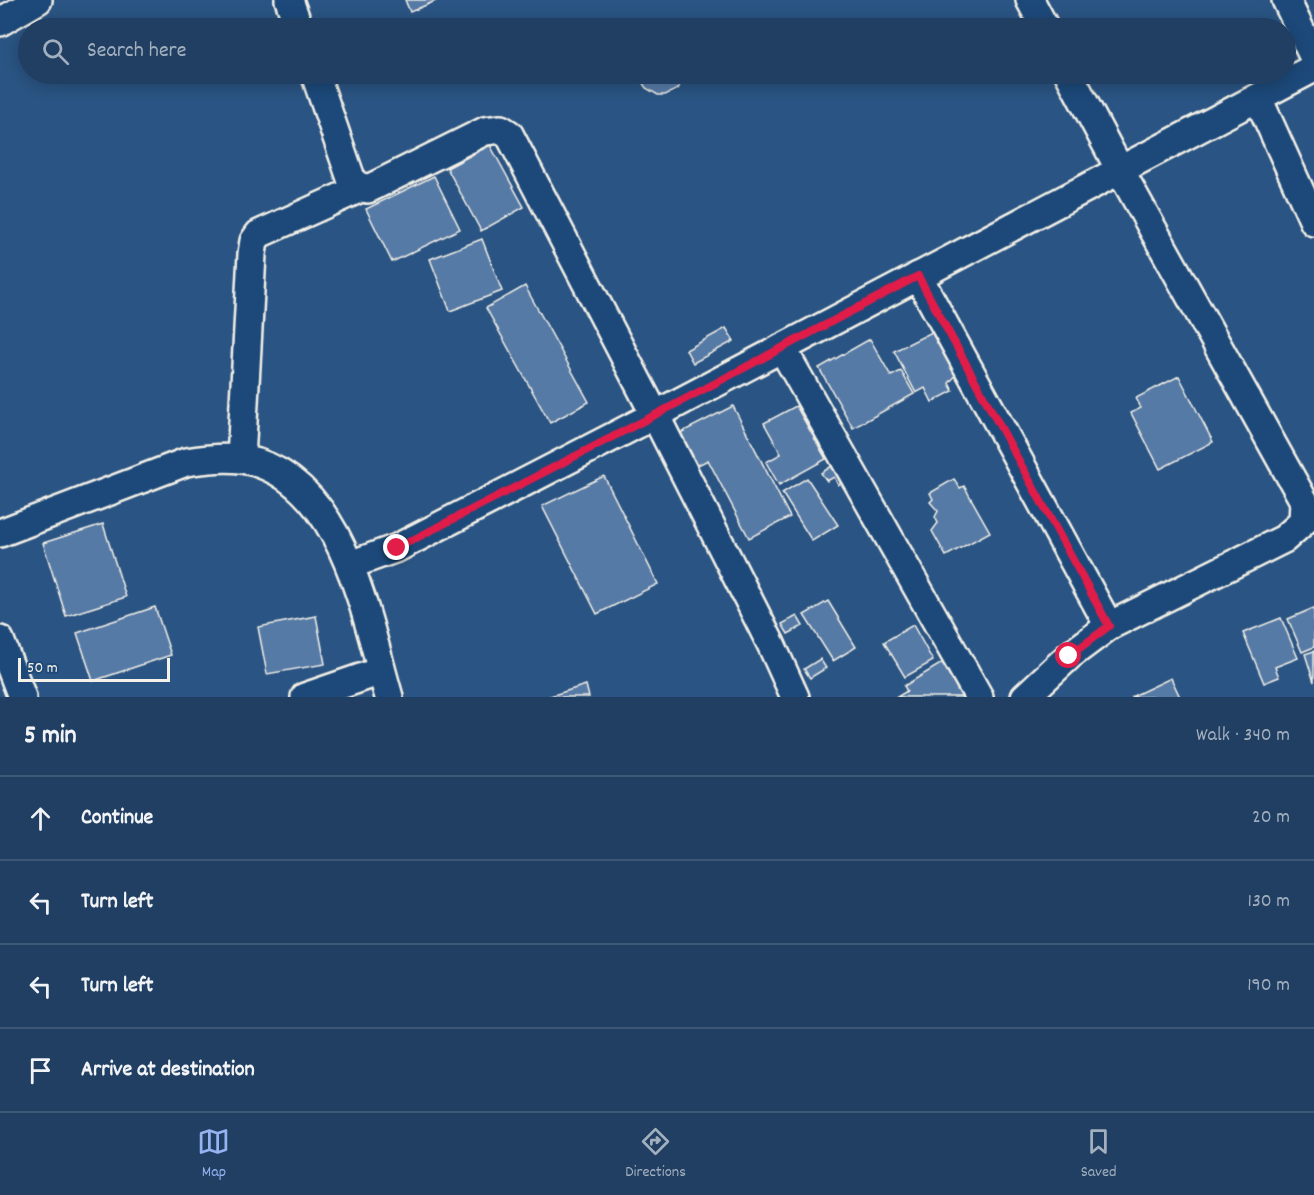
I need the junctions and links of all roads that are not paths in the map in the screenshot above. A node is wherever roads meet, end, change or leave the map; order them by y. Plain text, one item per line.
1 (38, 0) edge
2 (289, 0) edge
3 (1029, 0) edge
4 (1286, 0) edge
5 (295, 18) edge
6 (1039, 18) edge
7 (1295, 18) edge
8 (1296, 21) edge
9 (0, 22) edge
10 (1314, 58) edge
11 (1314, 68) edge
12 (1296, 78) edge
13 (318, 84) edge
14 (1074, 84) edge
15 (1284, 84) edge
16 (1258, 98) junction
17 (1120, 170) junction
18 (361, 188) junction
19 (1314, 222) edge
20 (918, 276) junction
21 (782, 348) junction
22 (655, 415) junction
23 (241, 459) junction
24 (0, 533) edge
25 (350, 565) junction
26 (1109, 626) junction
27 (0, 640) edge
28 (381, 671) junction
29 (22, 697) edge
30 (305, 697) edge
31 (389, 697) edge
32 (795, 697) edge
33 (979, 697) edge
34 (1025, 697) edge

1 - 9 street
2 - 5 street
3 - 6 street
4 - 7 street
8 - 10 street
11 - 12 street
13 - 18 street
14 - 17 street
15 - 16 street
16 - 17 street
16 - 19 street
17 - 20 street
17 - 26 street
18 - 22 street
18 - 23 street
20 - 21 street
20 - 26 street
21 - 22 street
21 - 33 street
22 - 25 street
22 - 32 street
23 - 24 street
23 - 25 street
25 - 28 street
26 - 34 street
27 - 29 street
28 - 30 street
28 - 31 street

